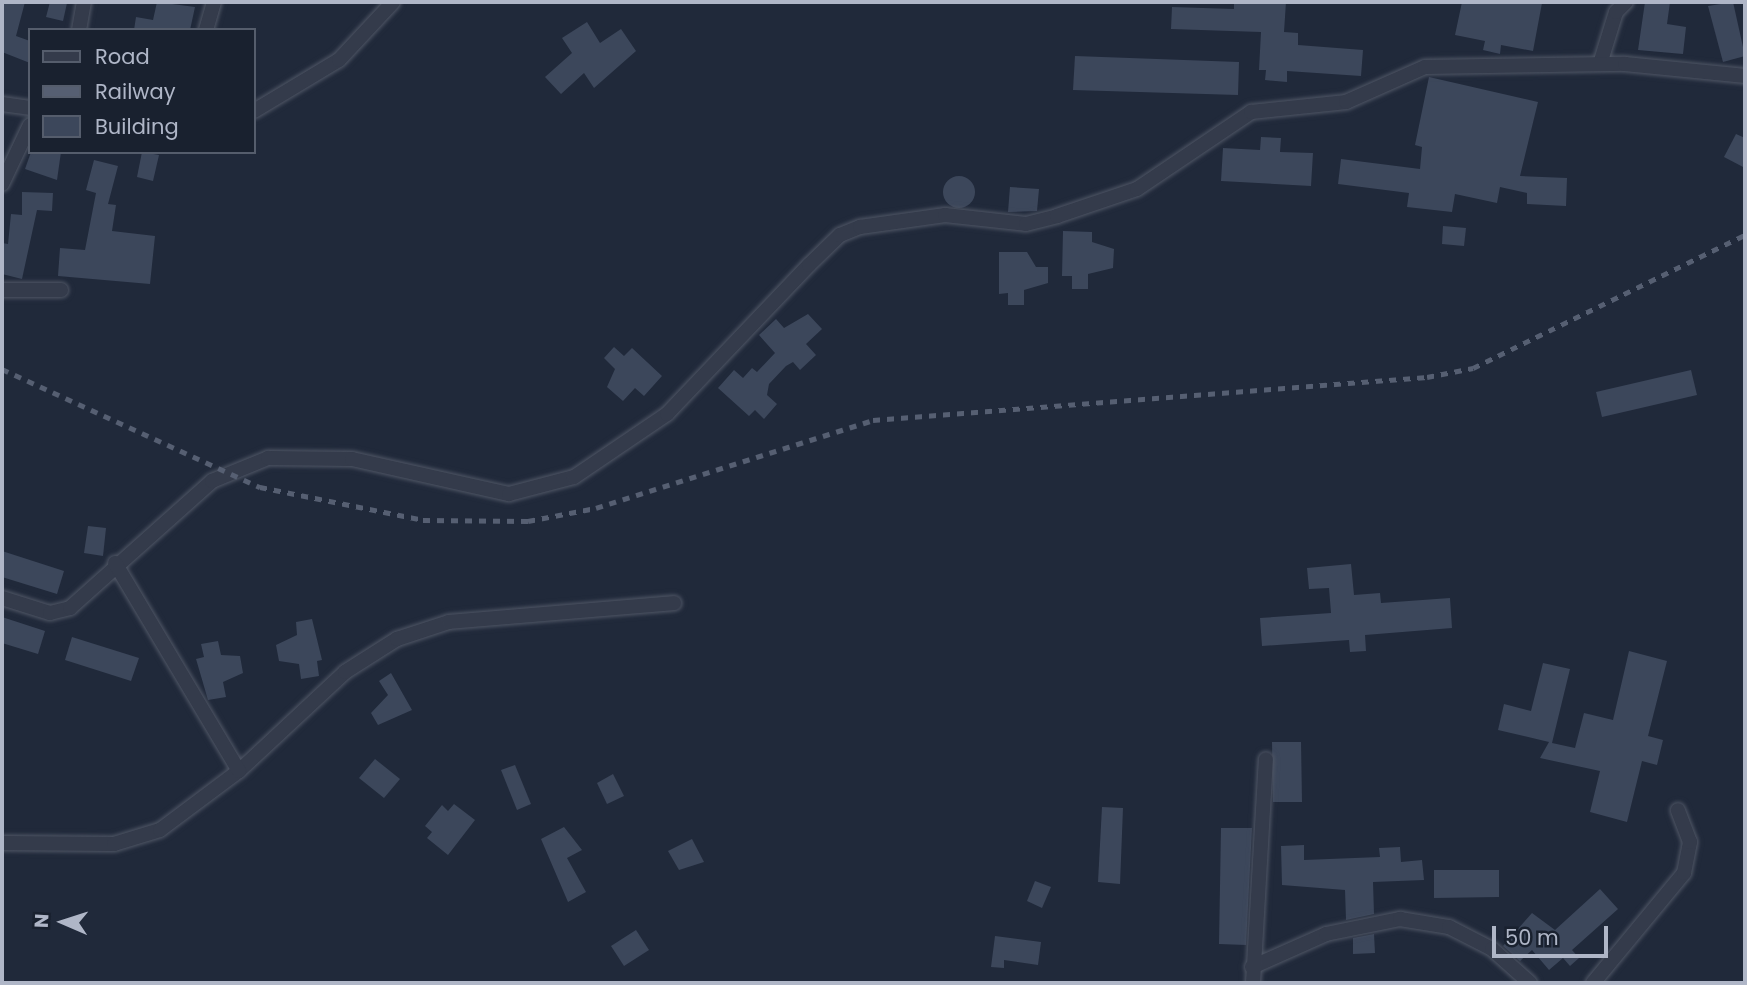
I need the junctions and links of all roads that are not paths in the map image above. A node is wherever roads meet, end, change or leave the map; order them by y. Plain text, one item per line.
1 (84, 2) edge
2 (214, 2) edge
3 (393, 2) edge
4 (1626, 2) edge
5 (79, 28) edge
6 (207, 28) edge
7 (1600, 64) junction
8 (1745, 76) edge
9 (2, 104) edge
10 (28, 108) edge
11 (256, 110) edge
12 (28, 129) edge
13 (2, 184) edge
14 (2, 290) edge
15 (61, 290) dead end
16 (115, 563) junction
17 (2, 598) edge
18 (674, 603) dead end
19 (1266, 759) dead end
20 (239, 771) junction
21 (1678, 810) dead end
22 (2, 843) edge
23 (1252, 967) junction
24 (1252, 983) edge
25 (1530, 983) edge
26 (1593, 983) edge

1 - 5 street
2 - 6 street
3 - 11 street
4 - 7 street
7 - 8 street
7 - 16 street
9 - 10 street
12 - 13 street
14 - 15 street
16 - 17 street
16 - 20 street
18 - 20 street
19 - 23 street
20 - 22 street
21 - 26 street
23 - 24 street
23 - 25 street

